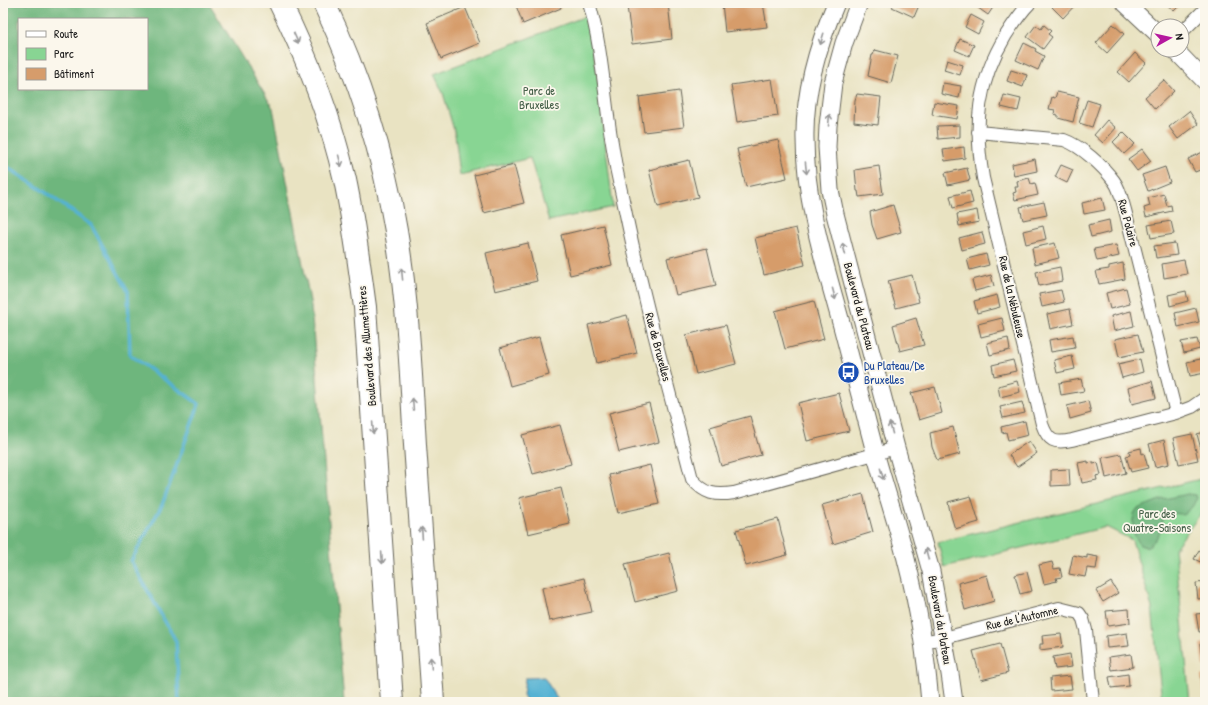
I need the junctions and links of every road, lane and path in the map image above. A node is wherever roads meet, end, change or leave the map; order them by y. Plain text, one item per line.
1 (280, 3) edge
2 (324, 3) edge
3 (588, 3) edge
4 (836, 3) edge
5 (859, 3) edge
6 (1030, 3) edge
7 (1125, 3) edge
8 (1205, 9) edge
9 (1190, 24) edge
10 (1150, 26) edge
11 (1183, 58) edge
12 (1205, 81) edge
13 (978, 132) junction
14 (1205, 398) edge
15 (1176, 413) junction
16 (896, 448) junction
17 (876, 453) junction
18 (944, 638) junction
19 (922, 642) junction
20 (392, 702) edge
21 (433, 702) edge
22 (930, 702) edge
23 (954, 702) edge
24 (1093, 702) edge

1 -> 20 highway, Boulevard des Allumettières
21 -> 2 highway
3 - 17 street, Rue de Bruxelles
4 -> 17 main road, Boulevard du Plateau
16 -> 5 main road, Boulevard du Plateau
6 - 13 street, Rue de la Nébuleuse
7 - 10 main road
8 - 9 street
11 - 12 main road
13 - 15 street, Rue Polaire
13 - 15 street, Rue de la Nébuleuse
14 - 15 street, Rue de la Nébuleuse
16 - 17 street, Rue de Bruxelles
18 -> 16 main road, Boulevard du Plateau
17 -> 19 main road, Boulevard du Plateau
18 - 19 street, Rue de l'Automne
18 - 23 main road, Boulevard du Plateau
18 - 24 street, Rue de l'Automne
19 - 22 main road, Boulevard du Plateau

